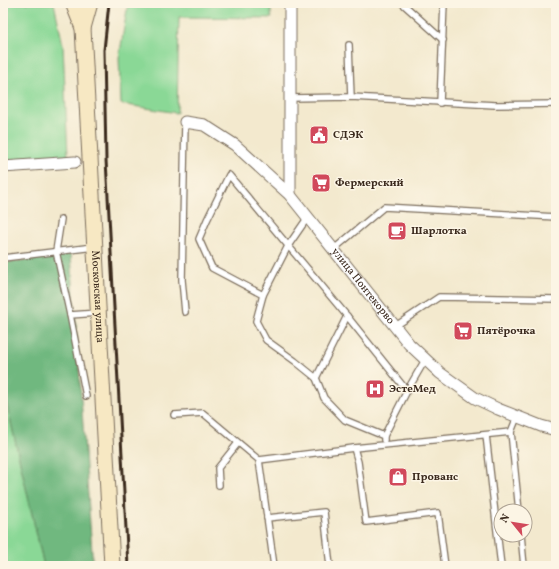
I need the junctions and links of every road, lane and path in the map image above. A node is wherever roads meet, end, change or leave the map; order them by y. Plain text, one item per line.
1 (73, 3) edge
2 (90, 3) edge
3 (290, 3) edge
4 (402, 3) edge
5 (444, 3) edge
6 (83, 28) junction
7 (443, 40) junction
8 (349, 45) dead end
9 (350, 97) junction
10 (290, 98) junction
11 (440, 103) junction
12 (556, 104) edge
13 (185, 122) joint
14 (75, 162) dead end
15 (3, 167) edge
16 (290, 195) junction
17 (556, 216) edge
18 (308, 217) junction
19 (61, 219) dead end
20 (288, 246) junction
21 (94, 247) junction
22 (334, 249) junction
23 (56, 251) junction
24 (3, 258) edge
25 (263, 295) junction
26 (556, 299) edge
27 (185, 312) dead end
28 (98, 313) junction
29 (70, 315) junction
30 (347, 316) junction
31 (394, 327) junction
32 (425, 360) junction
33 (316, 378) junction
34 (407, 391) junction
35 (86, 396) dead end
36 (174, 415) dead end
37 (517, 417) junction
38 (556, 430) edge
39 (511, 432) junction
40 (486, 435) junction
41 (384, 436) junction
42 (238, 443) junction
43 (383, 445) junction
44 (354, 448) junction
45 (258, 460) junction
46 (219, 485) dead end
47 (518, 503) edge
48 (267, 518) junction
49 (523, 543) edge
50 (112, 566) edge
51 (274, 566) edge
52 (330, 566) edge
53 (445, 566) edge
54 (501, 566) edge
55 (524, 566) edge

1 - 6 main road
2 - 6 main road
3 - 10 street
4 - 7 lane
5 - 7 lane
6 - 21 main road, Московская улица
7 - 11 lane
8 - 9 lane
9 - 10 lane
9 - 11 lane
10 - 16 street
11 - 12 lane
13 - 16 street, улица Понтекорво
13 - 27 lane
14 - 15 street
16 - 18 street, улица Понтекорво
17 - 22 lane
18 - 20 lane
18 - 22 street, улица Понтекорво
19 - 23 lane
20 - 25 lane
20 - 25 lane
20 - 30 lane
21 - 23 lane
21 - 28 main road, Московская улица
22 - 31 street, улица Понтекорво
23 - 24 lane
23 - 29 lane
25 - 33 lane
26 - 31 lane
28 - 29 lane
28 - 50 main road, Московская улица
29 - 35 lane
30 - 33 lane
30 - 34 lane
31 - 32 street, улица Понтекорво
32 - 34 lane
32 - 37 street, улица Понтекорво
33 - 41 lane
34 - 41 lane
36 - 42 lane
37 - 38 street, улица Понтекорво
37 - 39 lane
39 - 40 lane
39 - 47 lane
40 - 43 lane
40 - 54 lane
41 - 43 lane
42 - 45 lane
42 - 46 lane
43 - 44 lane
44 - 45 lane
44 - 53 lane
45 - 48 lane
48 - 51 lane
48 - 52 lane
49 - 55 lane

